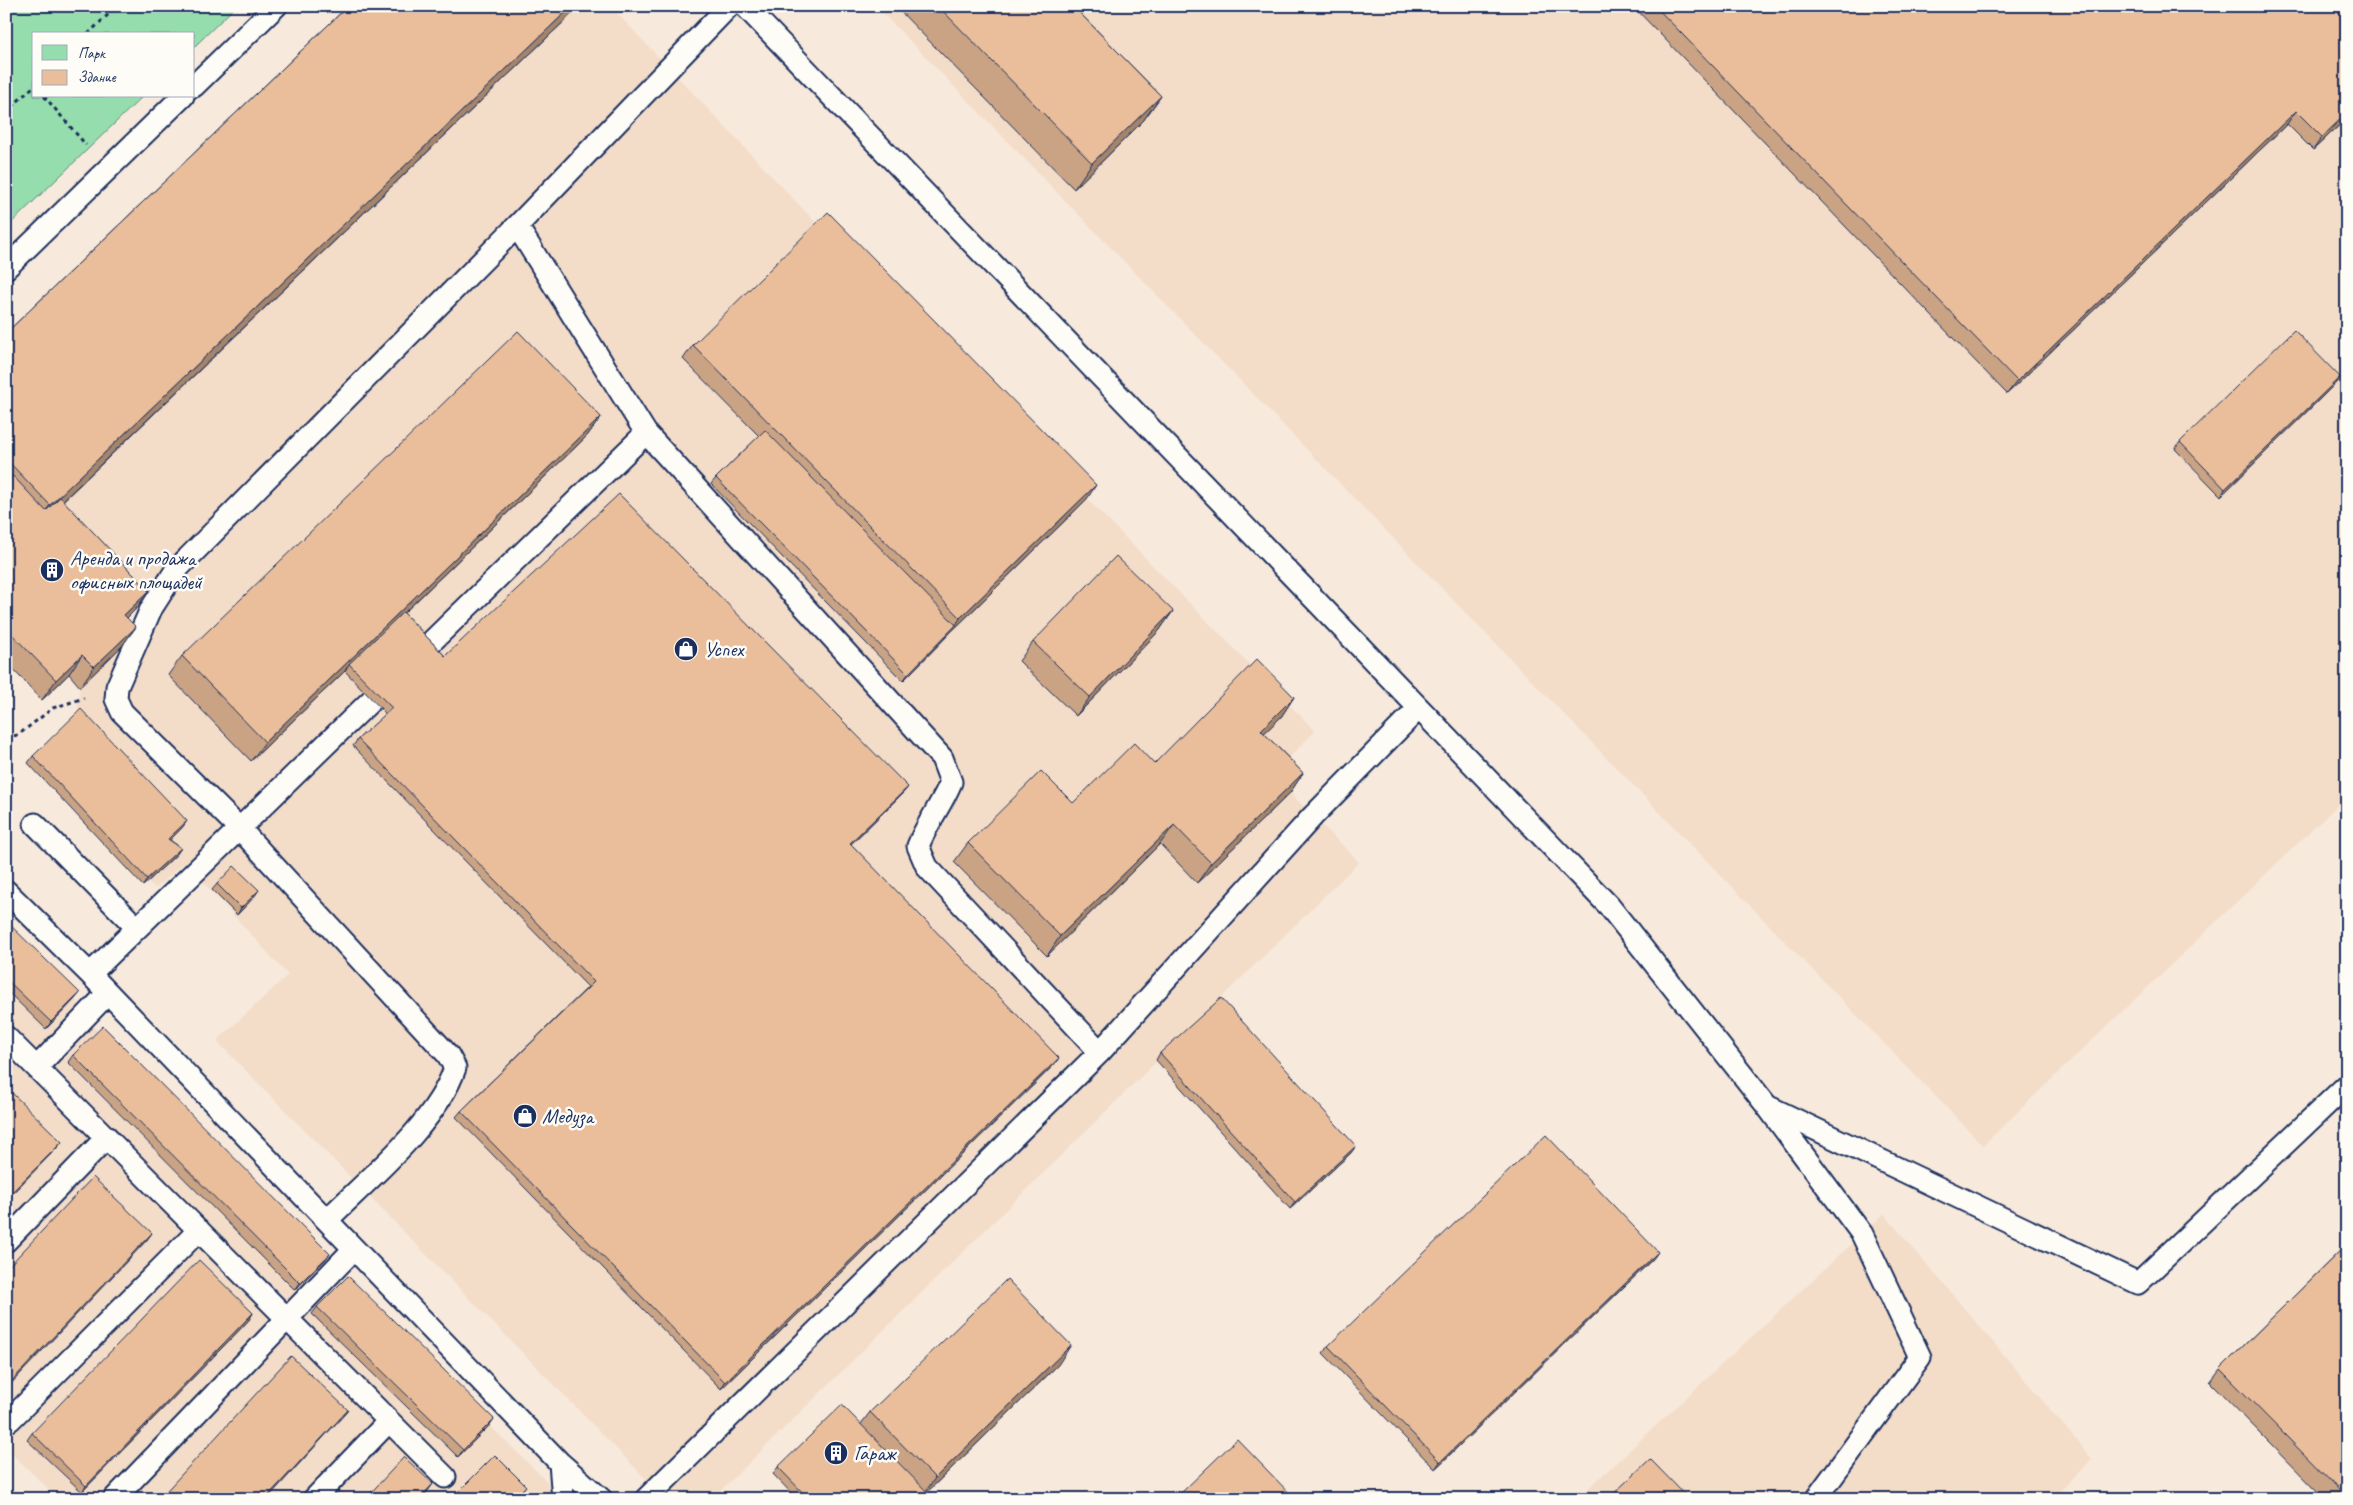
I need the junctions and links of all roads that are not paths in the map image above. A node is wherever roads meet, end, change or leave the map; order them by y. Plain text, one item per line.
1 (276, 6) edge
2 (729, 6) edge
3 (745, 6) edge
4 (195, 85) edge
5 (181, 98) edge
6 (517, 226) junction
7 (6, 268) edge
8 (646, 433) junction
9 (1419, 708) junction
10 (35, 824) dead end
11 (239, 828) junction
12 (6, 891) edge
13 (137, 928) junction
14 (90, 974) junction
15 (108, 993) junction
16 (6, 1037) edge
17 (1100, 1052) junction
18 (37, 1067) junction
19 (2347, 1085) edge
20 (1766, 1106) junction
21 (107, 1137) junction
22 (327, 1220) junction
23 (199, 1230) junction
24 (6, 1241) edge
25 (354, 1248) junction
26 (286, 1317) junction
27 (10, 1420) dead end
28 (389, 1421) junction
29 (560, 1463) junction
30 (445, 1477) dead end
31 (114, 1499) edge
32 (314, 1499) edge
33 (562, 1499) edge
34 (601, 1499) edge
35 (646, 1499) edge
36 (1816, 1499) edge

1 - 4 lane
2 - 6 lane
3 - 9 lane
5 - 7 lane
6 - 8 lane
6 - 11 lane
8 - 11 lane
8 - 17 lane
9 - 17 lane
9 - 20 lane
10 - 13 lane
11 - 13 lane
11 - 22 lane
12 - 14 lane
13 - 14 lane
14 - 15 lane
15 - 18 lane
15 - 22 lane
16 - 18 lane
17 - 35 lane
18 - 21 lane
19 - 20 lane
20 - 36 lane
21 - 23 lane
21 - 24 lane
22 - 25 lane
23 - 26 lane
23 - 27 lane
25 - 26 lane
25 - 29 lane
26 - 28 lane
26 - 31 lane
28 - 30 lane
28 - 32 lane
29 - 33 lane
29 - 34 lane

